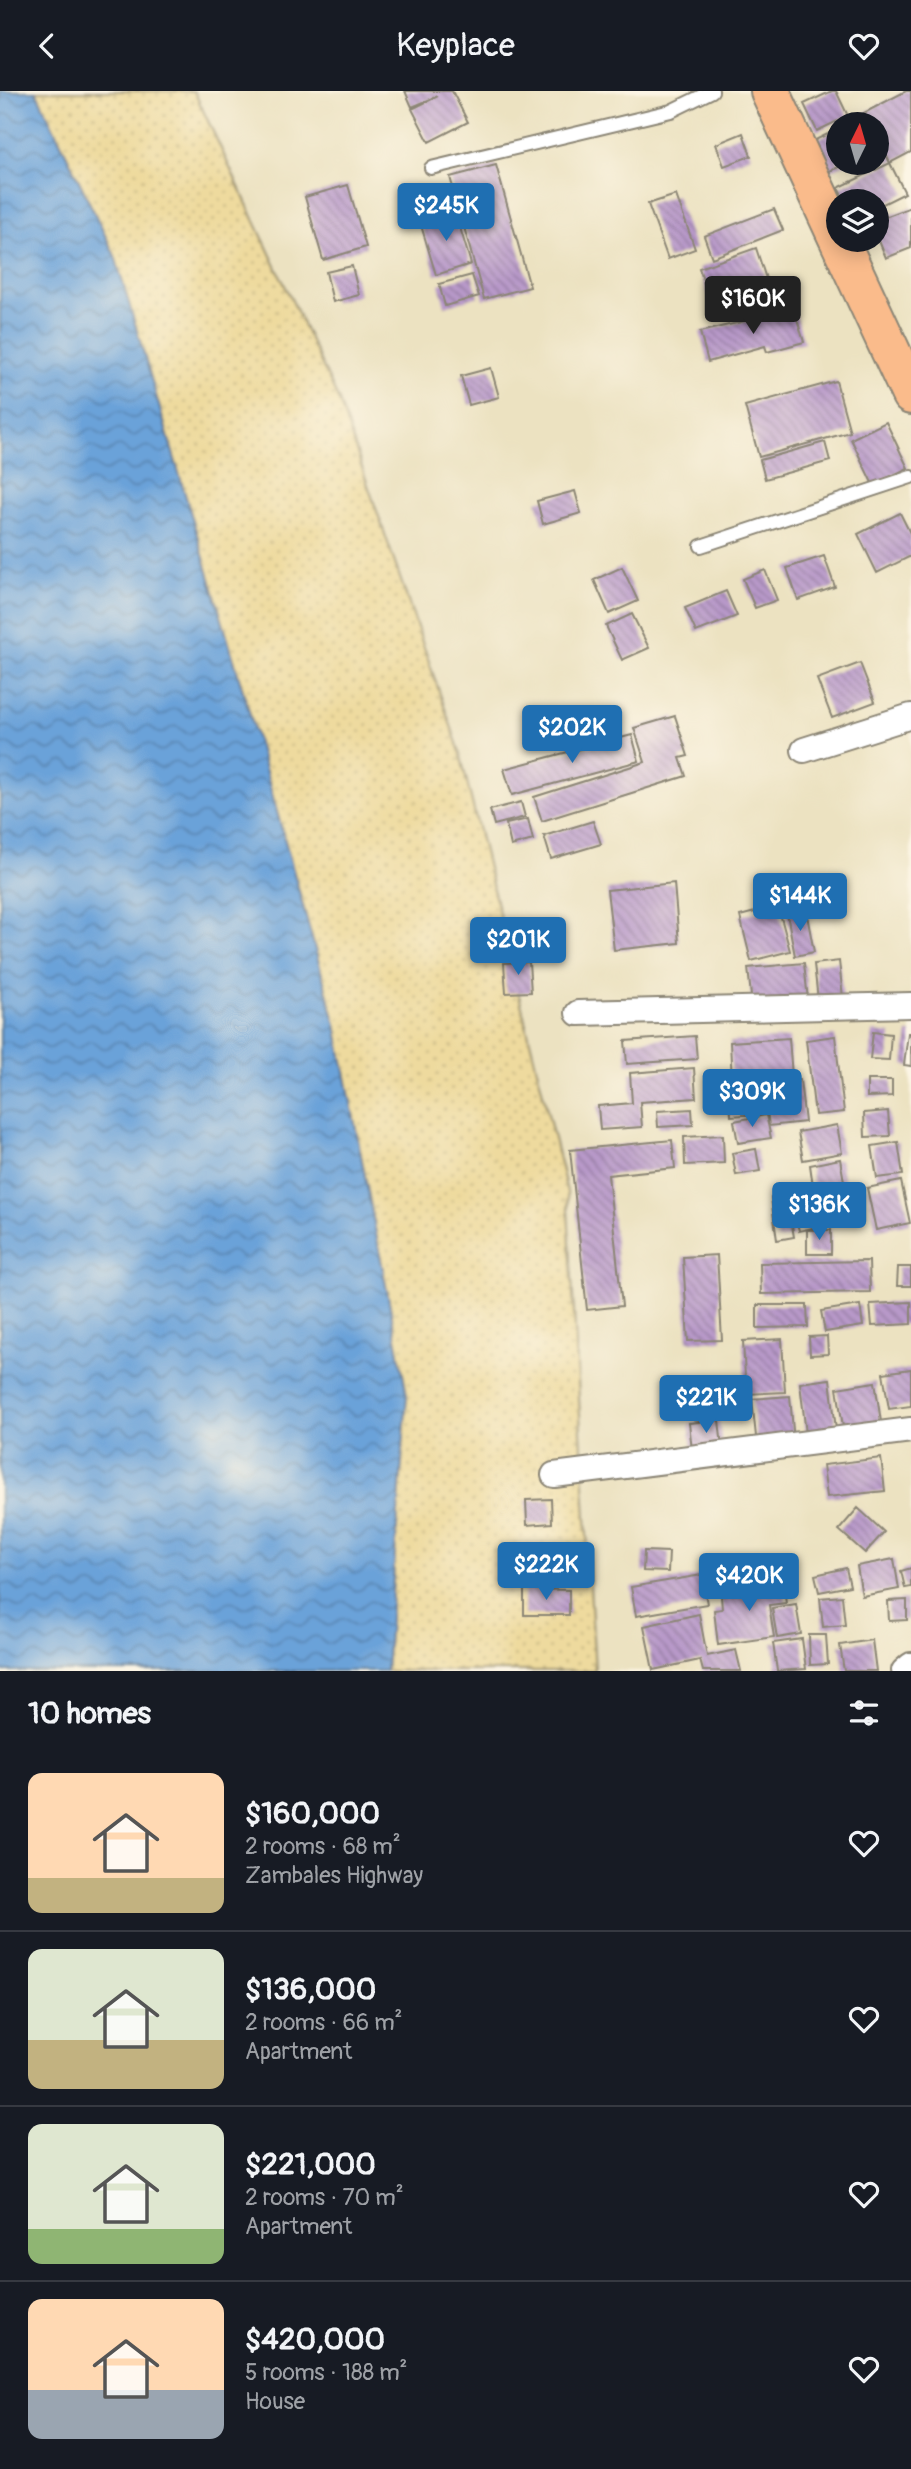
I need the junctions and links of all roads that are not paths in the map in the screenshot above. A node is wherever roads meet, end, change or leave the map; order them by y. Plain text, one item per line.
1 (712, 91) edge
2 (771, 91) edge
3 (431, 168) dead end
4 (826, 211) edge
5 (845, 252) edge
6 (911, 395) edge
7 (911, 477) edge
8 (701, 546) dead end
9 (911, 716) edge
10 (804, 750) dead end
11 (911, 1005) edge
12 (578, 1013) dead end
13 (911, 1430) edge
14 (554, 1475) dead end
15 (911, 1665) edge
16 (904, 1671) edge

1 - 3 lane
2 - 4 main road
5 - 6 main road
7 - 8 lane
9 - 10 street
11 - 12 street
13 - 14 street
15 - 16 street

